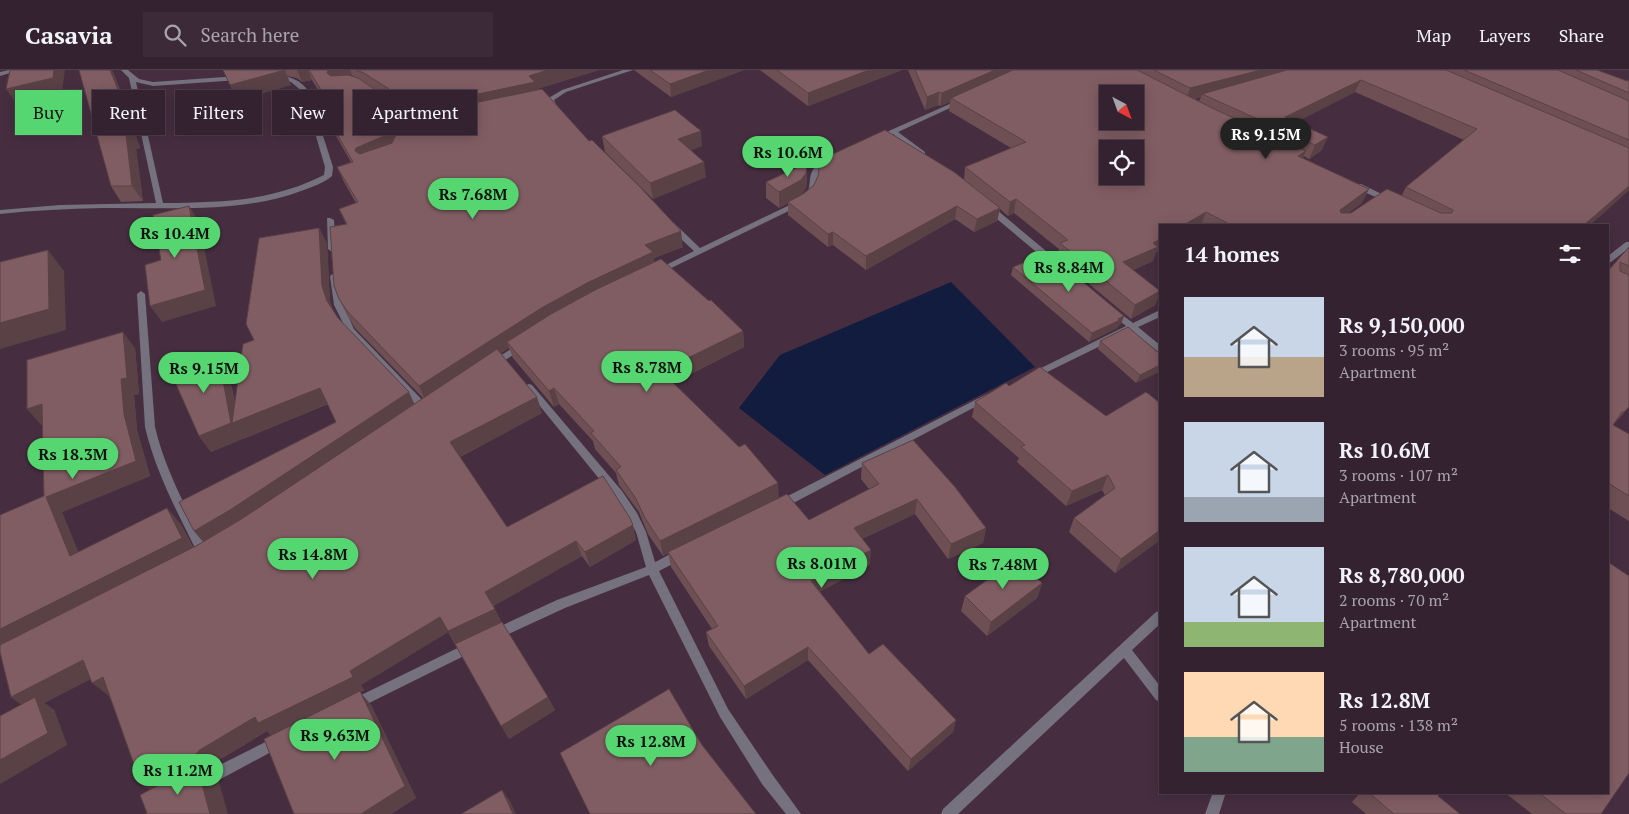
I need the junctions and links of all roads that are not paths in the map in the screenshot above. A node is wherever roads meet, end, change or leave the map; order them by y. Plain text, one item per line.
1 (17, 70) edge
2 (124, 70) edge
3 (630, 70) edge
4 (618, 72) edge
5 (0, 74) edge
6 (271, 76) edge
7 (252, 77) edge
8 (132, 79) junction
9 (973, 96) edge
10 (550, 99) junction
11 (540, 101) edge
12 (559, 114) edge
13 (893, 131) junction
14 (866, 143) edge
15 (840, 155) edge
16 (930, 161) edge
17 (1346, 181) edge
18 (982, 202) edge
19 (1398, 204) edge
20 (160, 205) junction
21 (0, 212) edge
22 (663, 217) edge
23 (330, 220) dead end
24 (1629, 244) edge
25 (699, 251) junction
26 (1609, 259) edge
27 (1061, 268) edge
28 (648, 276) edge
29 (142, 294) dead end
30 (1106, 305) edge
31 (1159, 314) edge
32 (1132, 328) junction
33 (528, 342) edge
34 (1159, 349) edge
35 (488, 368) edge
36 (523, 380) edge
37 (1020, 382) edge
38 (994, 394) edge
39 (425, 409) edge
40 (767, 512) edge
41 (687, 551) edge
42 (204, 556) edge
43 (652, 569) junction
44 (1159, 617) edge
45 (1125, 650) junction
46 (1159, 695) edge
47 (342, 710) edge
48 (289, 736) edge
49 (190, 788) edge
50 (1219, 794) edge
51 (794, 814) edge
52 (948, 814) edge
53 (1212, 814) edge

1 - 5 street
2 - 8 street
3 - 4 street
4 - 10 street
6 - 20 street
7 - 8 street
8 - 20 street
9 - 13 street
10 - 11 street
10 - 12 street
13 - 14 street
13 - 16 street
15 - 25 street
17 - 19 street
18 - 27 street
20 - 21 street
22 - 25 street
23 - 39 street
24 - 26 street
25 - 28 street
29 - 42 street
30 - 32 street
31 - 32 street
32 - 34 street
32 - 37 street
33 - 35 street
36 - 43 street
38 - 40 street
41 - 43 street
43 - 47 street
43 - 51 street
44 - 45 street
45 - 46 street
45 - 52 street
48 - 49 street
50 - 53 street

